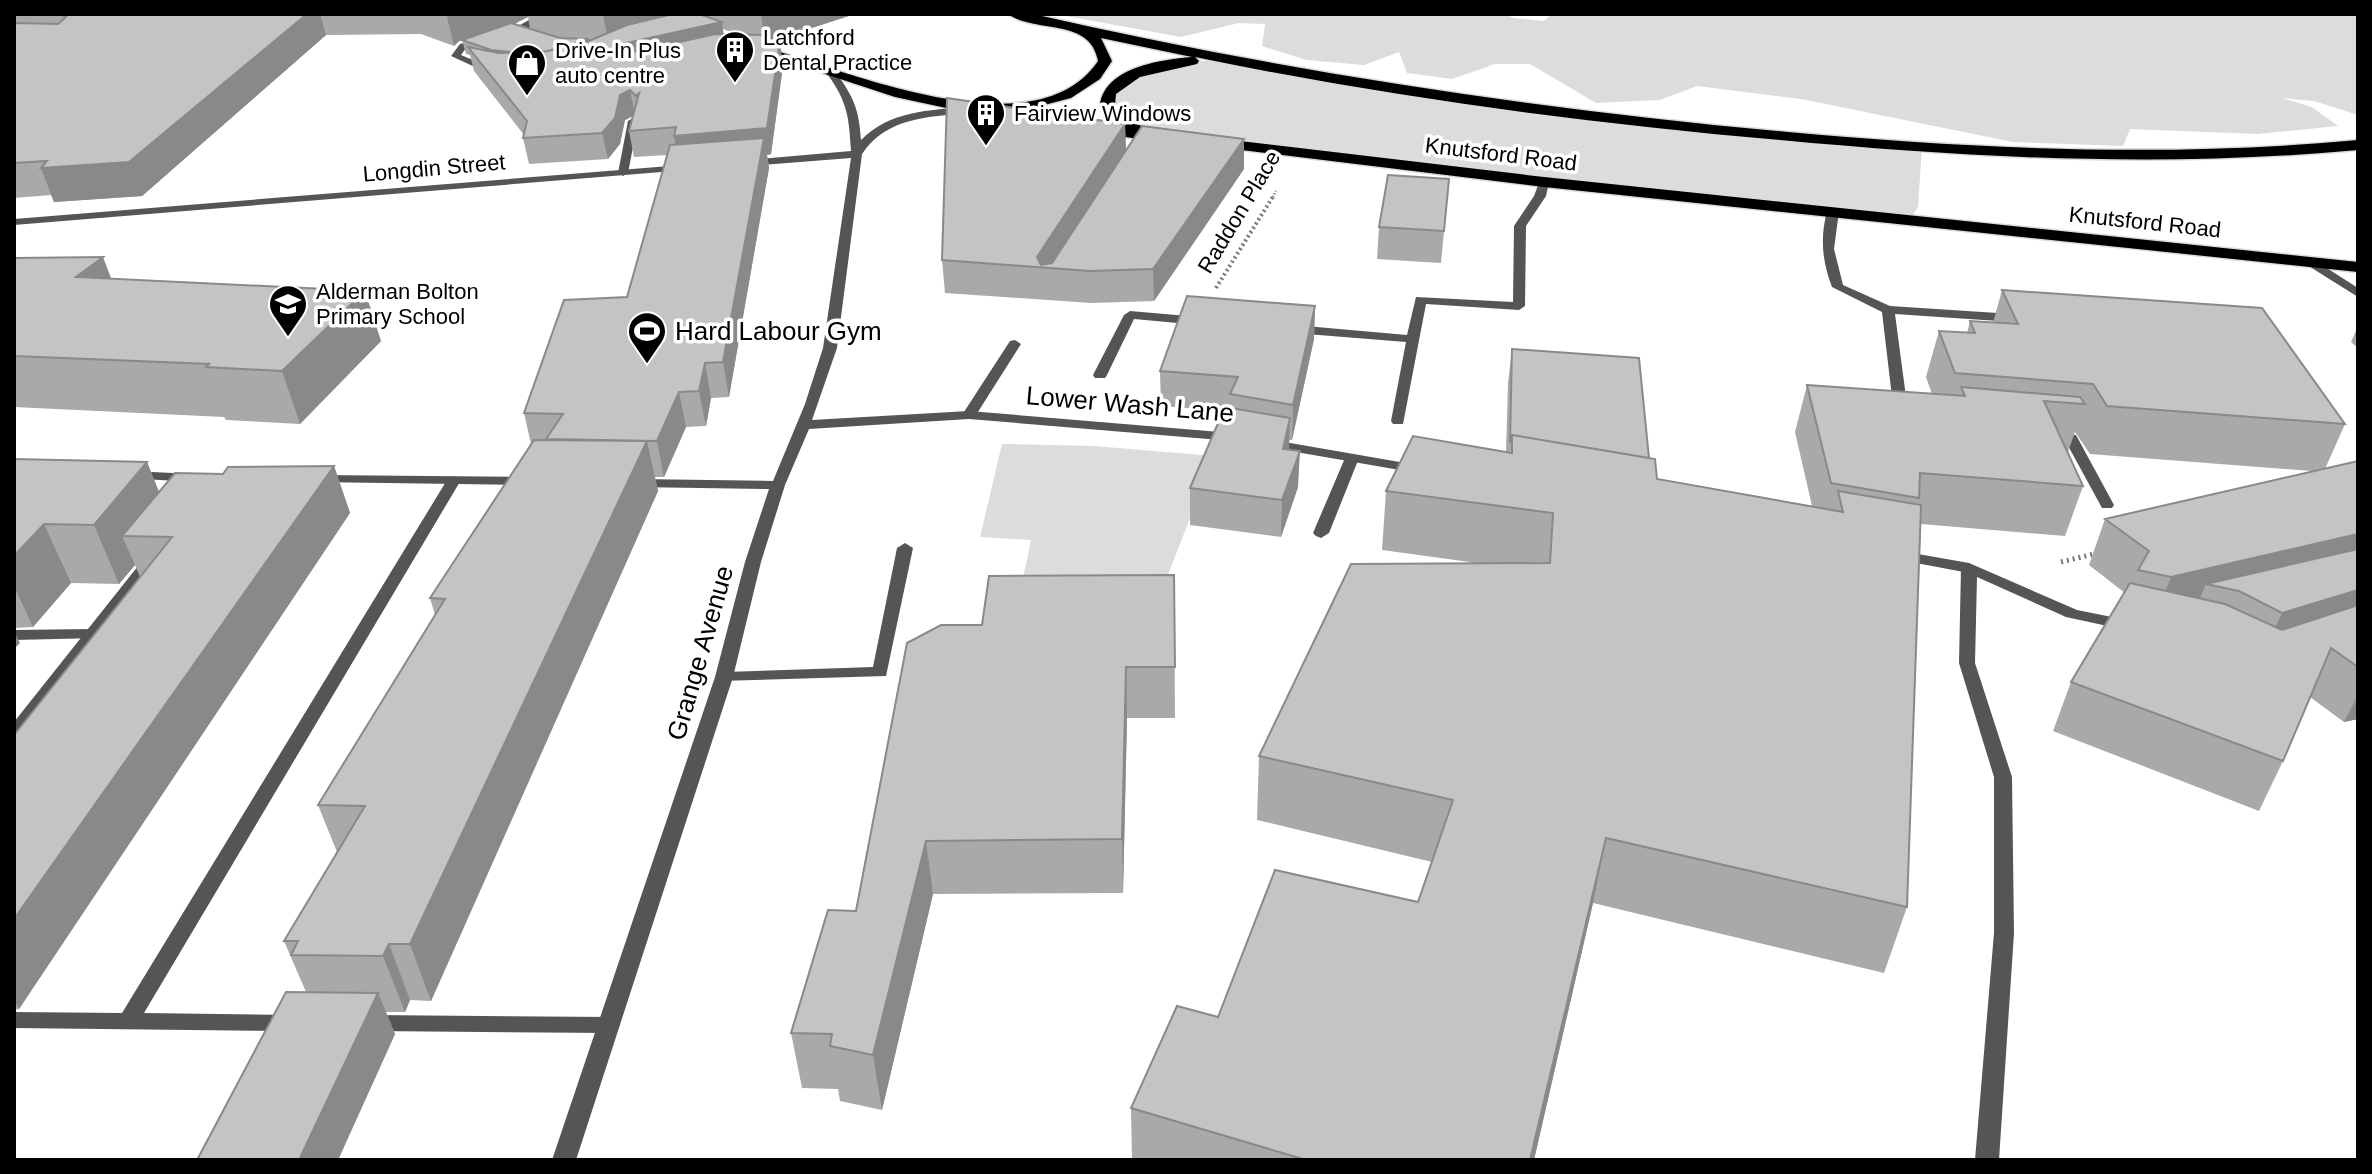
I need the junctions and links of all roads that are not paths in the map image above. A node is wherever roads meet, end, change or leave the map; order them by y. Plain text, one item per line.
1 (546, 14) edge
2 (1015, 14) edge
3 (1080, 30) junction
4 (514, 31) junction
5 (529, 36) edge
6 (739, 46) edge
7 (1230, 61) junction
8 (505, 74) edge
9 (833, 75) junction
10 (974, 110) junction
11 (1032, 119) edge
12 (633, 121) edge
13 (1075, 125) edge
14 (1145, 140) junction
15 (2358, 145) edge
16 (857, 154) junction
17 (729, 165) edge
18 (699, 167) edge
19 (623, 173) junction
20 (1544, 182) junction
21 (1833, 211) junction
22 (14, 222) edge
23 (2311, 262) junction
24 (2358, 267) edge
25 (2358, 293) edge
26 (1888, 310) junction
27 (2013, 318) edge
28 (1208, 321) edge
29 (1287, 328) edge
30 (1412, 339) junction
31 (1015, 344) dead end
32 (1100, 375) dead end
33 (969, 415) junction
34 (1398, 421) dead end
35 (803, 425) junction
36 (1912, 425) edge
37 (2039, 436) edge
38 (1352, 458) junction
39 (1429, 471) edge
40 (122, 475) edge
41 (215, 478) edge
42 (310, 479) edge
43 (454, 480) junction
44 (548, 482) edge
45 (626, 483) edge
46 (778, 485) junction
47 (2107, 505) dead end
48 (1321, 533) dead end
49 (905, 548) dead end
50 (159, 550) edge
51 (1892, 554) edge
52 (1969, 568) junction
53 (2139, 628) edge
54 (93, 634) junction
55 (14, 635) edge
56 (724, 677) junction
57 (14, 734) edge
58 (14, 1020) edge
59 (127, 1023) junction
60 (314, 1023) edge
61 (345, 1023) edge
62 (609, 1025) junction
63 (564, 1160) edge
64 (1987, 1160) edge

1 - 4 street
2 - 3 highway, Knutsford Road
3 - 7 highway, Knutsford Road
3 - 10 highway
4 - 5 street
4 - 8 street
6 - 9 highway
7 - 14 highway
7 - 15 highway, Knutsford Road
9 - 10 highway
9 - 16 street, Grange Avenue
10 - 11 highway
10 - 16 street
12 - 19 street
13 - 14 highway, Knutsford Road
14 - 20 highway, Knutsford Road
16 - 17 street
16 - 35 street, Grange Avenue
18 - 19 street, Longdin Street
19 - 22 street, Longdin Street
20 - 21 highway, Knutsford Road
20 - 30 street
21 - 23 highway, Knutsford Road
21 - 26 street
23 - 24 highway, Knutsford Road
23 - 25 street
26 - 27 street
26 - 36 street
28 - 32 street
29 - 30 street
30 - 34 street
31 - 33 street
33 - 35 street, Lower Wash Lane
33 - 38 street, Lower Wash Lane
35 - 46 street, Grange Avenue
37 - 47 street
38 - 39 street, Lower Wash Lane
38 - 48 street
40 - 41 street
42 - 43 street
43 - 44 street
43 - 59 street
45 - 46 street
46 - 56 street, Grange Avenue
49 - 56 street
50 - 54 street
51 - 52 street
52 - 53 street
52 - 64 street
54 - 55 street
54 - 57 street
56 - 62 street, Grange Avenue
58 - 59 street
59 - 60 street
61 - 62 street
62 - 63 street, Grange Avenue

